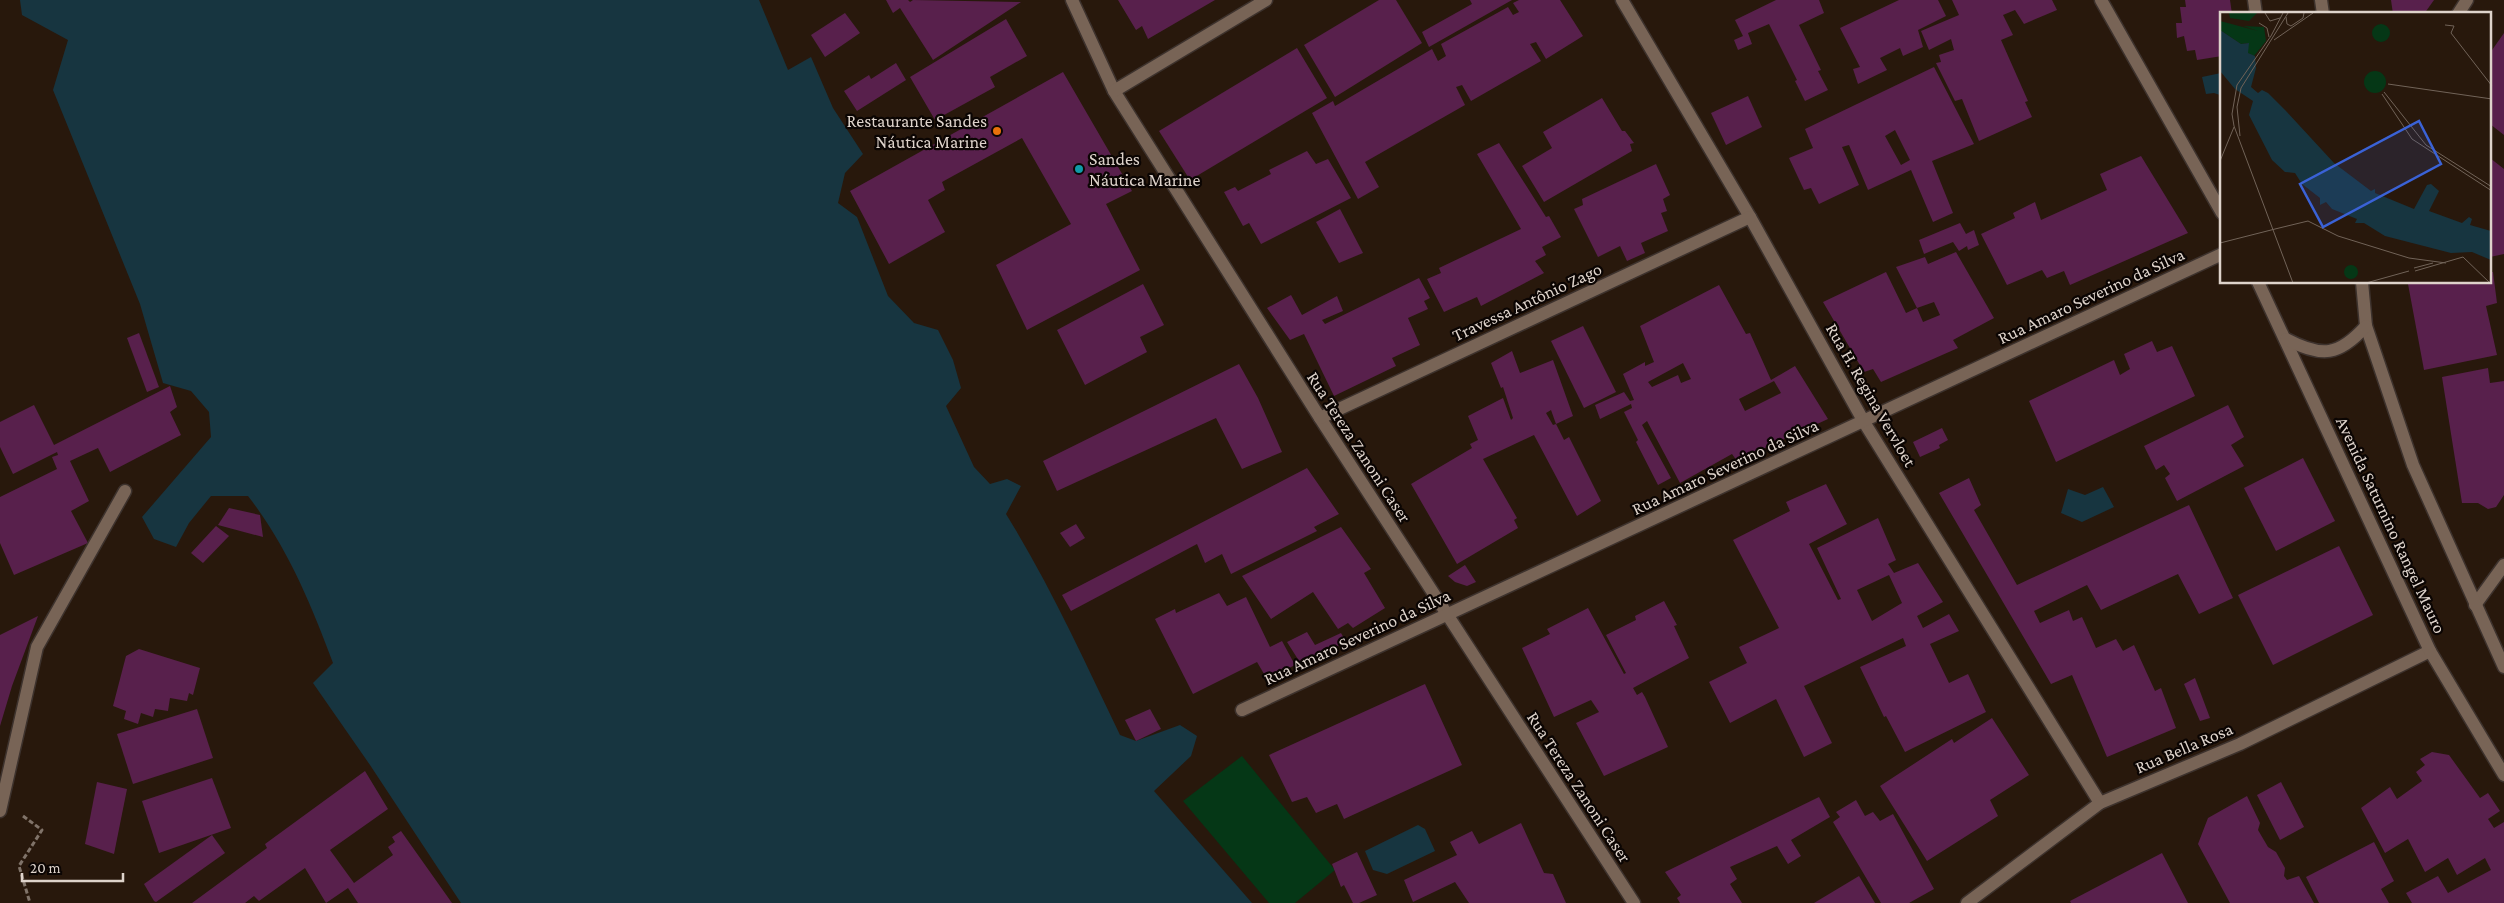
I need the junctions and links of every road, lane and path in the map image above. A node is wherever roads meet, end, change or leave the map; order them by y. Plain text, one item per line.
1 (1072, 0) edge
2 (1266, 0) edge
3 (1622, 0) edge
4 (2101, 0) edge
5 (2467, 0) edge
6 (2459, 12) edge
7 (1114, 91) junction
8 (2220, 209) edge
9 (1750, 217) junction
10 (2220, 255) edge
11 (2259, 284) edge
12 (2362, 284) edge
13 (2366, 326) junction
14 (2286, 339) junction
15 (1320, 418) junction
16 (1864, 422) junction
17 (124, 491) dead end
18 (2504, 565) edge
19 (2476, 605) junction
20 (1446, 615) junction
21 (2498, 644) edge
22 (2430, 651) junction
23 (2504, 667) edge
24 (1242, 710) dead end
25 (2504, 775) edge
26 (2100, 803) junction
27 (1, 806) edge
28 (30, 903) edge
29 (1634, 903) edge
30 (1967, 903) edge

1 - 7 street, Rua Tereza Zanoni Caser
2 - 7 street
3 - 9 street, Rua H. Regina Vervloet
4 - 8 street
5 - 6 street
7 - 15 street, Rua Tereza Zanoni Caser
9 - 15 street, Travessa Antônio Zago
9 - 16 street, Rua H. Regina Vervloet
10 - 16 street, Rua Amaro Severino da Silva
11 - 14 street, Avenida Saturnino Rangel Mauro
12 - 13 street
13 - 14 street
13 - 19 street
14 - 22 street, Avenida Saturnino Rangel Mauro
15 - 20 street, Rua Tereza Zanoni Caser
16 - 20 street, Rua Amaro Severino da Silva
16 - 26 street, Rua H. Regina Vervloet
17 - 27 street
18 - 19 street
19 - 21 street
20 - 24 street, Rua Amaro Severino da Silva
20 - 29 street, Rua Tereza Zanoni Caser
21 - 23 street
22 - 25 street, Avenida Saturnino Rangel Mauro
22 - 26 street, Rua Bella Rosa
26 - 30 street, Rua Bella Rosa
27 - 28 path

